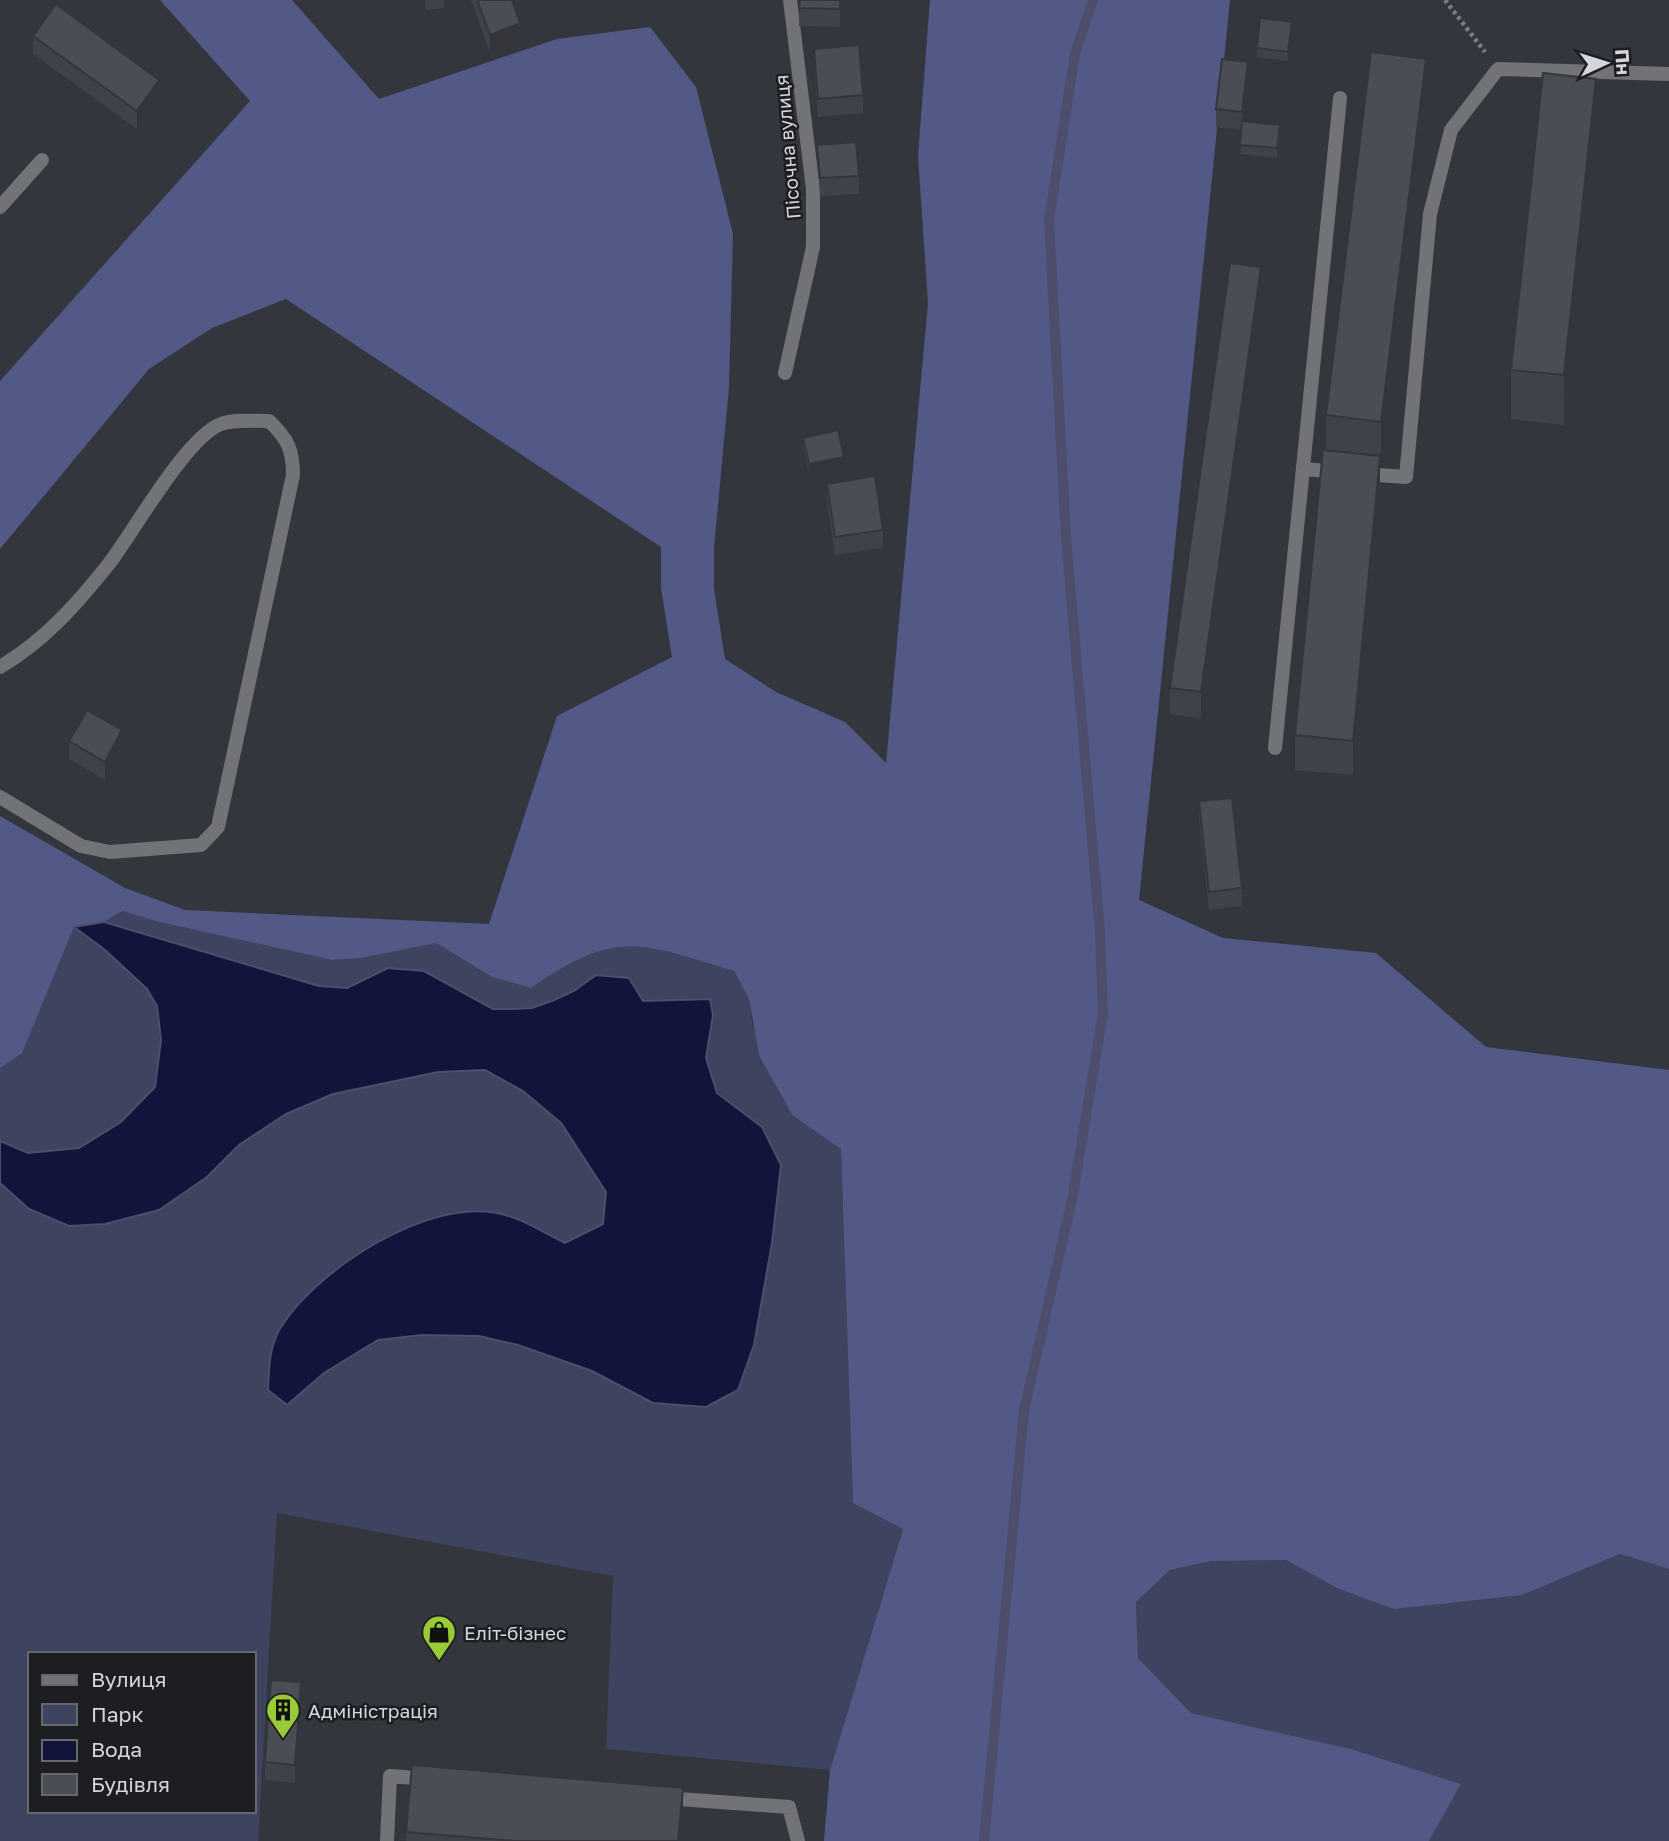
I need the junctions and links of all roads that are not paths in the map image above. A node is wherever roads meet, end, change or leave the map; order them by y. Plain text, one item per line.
1 (790, 0) edge
2 (1669, 74) edge
3 (1340, 98) dead end
4 (42, 160) dead end
5 (0, 207) edge
6 (785, 373) dead end
7 (1303, 470) junction
8 (0, 667) edge
9 (1275, 748) dead end
10 (0, 797) edge
11 (445, 1781) edge
12 (652, 1797) edge
13 (387, 1841) edge
14 (798, 1841) edge

1 - 6 street, Пісочна вулиця
2 - 7 street
3 - 7 street
4 - 5 street
7 - 9 street
8 - 10 street
11 - 13 street
12 - 14 street

